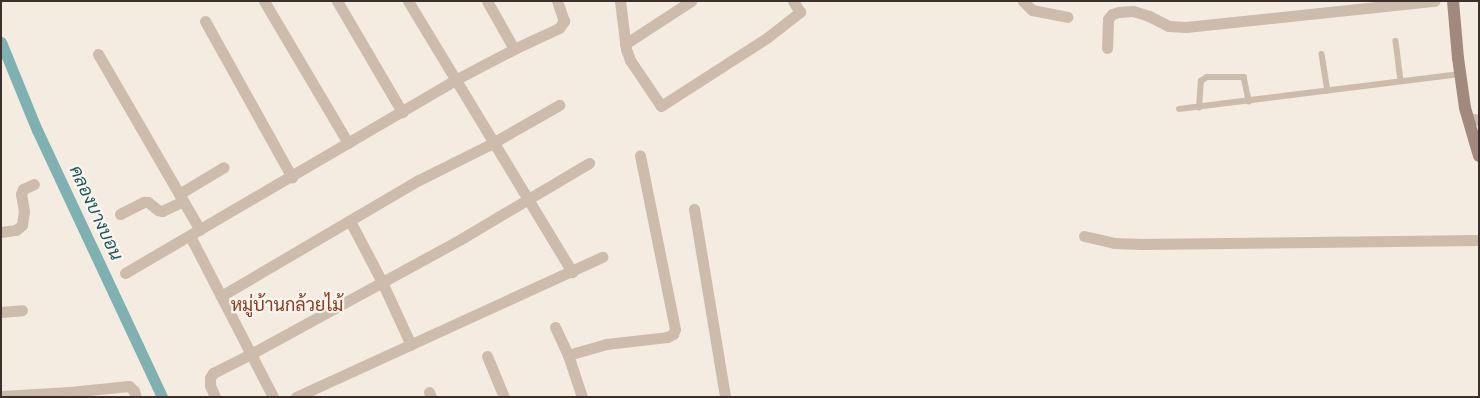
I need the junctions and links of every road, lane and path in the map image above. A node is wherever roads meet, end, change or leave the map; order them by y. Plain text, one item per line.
1 (264, 1) edge
2 (337, 1) edge
3 (408, 1) edge
4 (487, 1) edge
5 (557, 1) edge
6 (620, 1) edge
7 (691, 1) edge
8 (793, 1) edge
9 (1023, 1) edge
10 (1435, 1) edge
11 (1453, 1) edge
12 (1067, 17) dead end
13 (205, 21) dead end
14 (1396, 41) dead end
15 (625, 44) junction
16 (1107, 48) dead end
17 (514, 49) junction
18 (98, 54) dead end
19 (1322, 54) dead end
20 (1460, 74) junction
21 (455, 80) junction
22 (1401, 81) junction
23 (1328, 91) junction
24 (1249, 101) junction
25 (559, 105) dead end
26 (1199, 108) junction
27 (1179, 110) dead end
28 (402, 112) junction
29 (1474, 119) edge
30 (493, 143) junction
31 (348, 144) junction
32 (640, 156) dead end
33 (1479, 156) edge
34 (589, 163) dead end
35 (224, 167) dead end
36 (292, 177) junction
37 (34, 184) dead end
38 (181, 198) junction
39 (529, 200) junction
40 (694, 209) dead end
41 (120, 214) dead end
42 (350, 221) junction
43 (1, 232) edge
44 (195, 233) junction
45 (1084, 236) dead end
46 (1479, 240) edge
47 (602, 257) dead end
48 (572, 272) junction
49 (125, 273) dead end
50 (382, 282) junction
51 (222, 296) junction
52 (22, 310) dead end
53 (1, 312) edge
54 (555, 327) dead end
55 (411, 345) junction
56 (251, 354) junction
57 (568, 355) junction
58 (487, 356) dead end
59 (71, 394) edge
60 (1, 396) edge
61 (136, 397) edge
62 (215, 397) edge
63 (273, 397) edge
64 (296, 397) edge
65 (504, 397) edge
66 (582, 397) edge
67 (725, 397) edge

1 - 31 street
2 - 28 street
3 - 21 street
4 - 17 street
5 - 17 street
6 - 15 street
7 - 15 street
8 - 15 street
9 - 12 street
10 - 16 street
11 - 20 street
13 - 36 street
14 - 22 lane
17 - 21 street
18 - 38 street
19 - 23 lane
20 - 22 lane
20 - 29 street
21 - 28 street
21 - 30 street
22 - 23 lane
23 - 24 lane
24 - 26 lane
24 - 26 lane
25 - 30 street
26 - 27 lane
28 - 31 street
29 - 33 street
30 - 39 street
30 - 42 street
31 - 36 street
32 - 57 street
34 - 39 street
35 - 38 street
36 - 44 street
37 - 43 street
38 - 41 street
38 - 44 street
39 - 48 street
39 - 50 street
40 - 67 street
42 - 50 street
42 - 51 street
44 - 49 street
44 - 51 street
45 - 46 street
47 - 48 street
48 - 55 street
50 - 55 street
50 - 56 street
51 - 56 street
52 - 53 street
54 - 57 street
55 - 64 street
56 - 62 street
56 - 63 street
57 - 66 street
58 - 65 street
59 - 60 street
59 - 61 street

